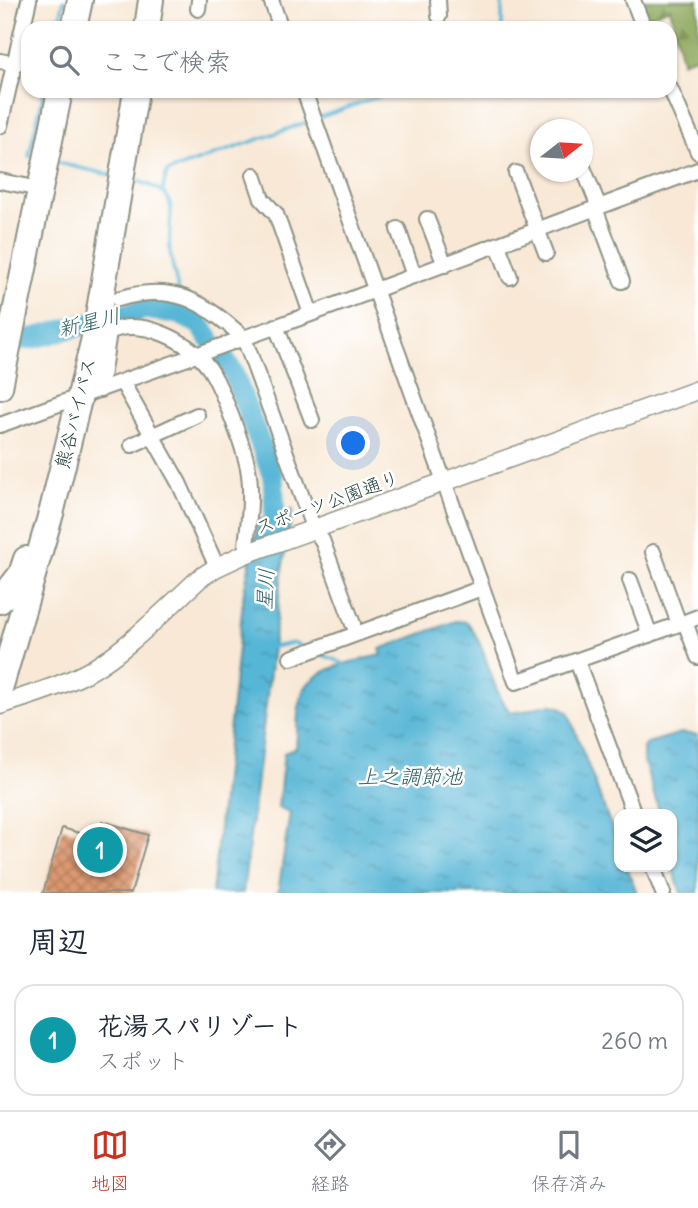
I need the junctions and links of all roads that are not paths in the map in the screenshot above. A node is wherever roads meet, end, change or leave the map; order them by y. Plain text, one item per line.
1 (29, 0) edge
2 (80, 0) edge
3 (151, 0) edge
4 (271, 0) edge
5 (438, 0) edge
6 (633, 0) edge
7 (439, 16) dead end
8 (25, 21) edge
9 (76, 21) edge
10 (148, 21) edge
11 (278, 21) edge
12 (641, 21) edge
13 (21, 39) edge
14 (0, 61) edge
15 (16, 64) junction
16 (59, 98) edge
17 (135, 98) edge
18 (307, 98) edge
19 (674, 98) edge
20 (0, 122) edge
21 (698, 152) edge
22 (44, 169) junction
23 (698, 170) edge
24 (516, 173) dead end
25 (254, 175) dead end
26 (0, 181) edge
27 (589, 182) edge
28 (597, 208) junction
29 (427, 219) dead end
30 (398, 229) dead end
31 (538, 230) junction
32 (498, 245) junction
33 (546, 253) dead end
34 (445, 265) junction
35 (414, 276) junction
36 (510, 277) dead end
37 (622, 281) dead end
38 (376, 290) junction
39 (110, 299) junction
40 (312, 314) junction
41 (276, 326) junction
42 (244, 338) junction
43 (195, 355) junction
44 (122, 382) junction
45 (0, 387) edge
46 (698, 390) edge
47 (89, 394) junction
48 (197, 415) dead end
49 (312, 420) dead end
50 (0, 425) edge
51 (152, 436) junction
52 (132, 445) dead end
53 (443, 482) junction
54 (55, 497) junction
55 (310, 531) junction
56 (653, 552) dead end
57 (245, 554) junction
58 (217, 566) junction
59 (629, 580) dead end
60 (482, 588) junction
61 (0, 601) edge
62 (688, 621) edge
63 (353, 624) dead end
64 (650, 635) junction
65 (698, 657) edge
66 (291, 658) dead end
67 (578, 661) junction
68 (0, 689) edge
69 (0, 705) edge
70 (632, 809) edge
71 (655, 872) edge
72 (663, 893) edge

1 - 8 street
2 - 9 highway
3 - 10 highway
4 - 11 street
5 - 7 street
6 - 12 street
13 - 15 street
14 - 15 street
15 - 20 street
16 - 22 highway
17 - 39 highway, 熊谷バイパス
18 - 38 street
19 - 21 street
22 - 26 street
22 - 45 highway
23 - 28 street
24 - 31 street
25 - 40 street
27 - 28 street
28 - 31 street
28 - 37 street
29 - 34 street
30 - 35 street
31 - 32 street
31 - 33 street
32 - 34 street
32 - 36 street
34 - 35 street
35 - 38 street
38 - 40 street
38 - 53 street
39 - 42 street
39 - 47 highway, 熊谷バイパス
40 - 41 street
41 - 42 street
41 - 49 street
42 - 43 street
42 - 55 street
43 - 44 street
43 - 47 street
43 - 57 street
44 - 47 street
44 - 51 street
46 - 53 street, スポーツ公園通り
47 - 50 street
47 - 54 highway, 熊谷バイパス
48 - 51 street
51 - 52 street
51 - 58 street
53 - 55 street, スポーツ公園通り
53 - 60 street
54 - 61 highway
54 - 68 highway, 熊谷バイパス
55 - 57 street, スポーツ公園通り
55 - 63 street
56 - 62 street
57 - 58 street, スポーツ公園通り
58 - 69 street, スポーツ公園通り
59 - 64 street
60 - 66 street
60 - 67 street
62 - 64 street
62 - 65 street
64 - 67 street
67 - 70 street
71 - 72 street

